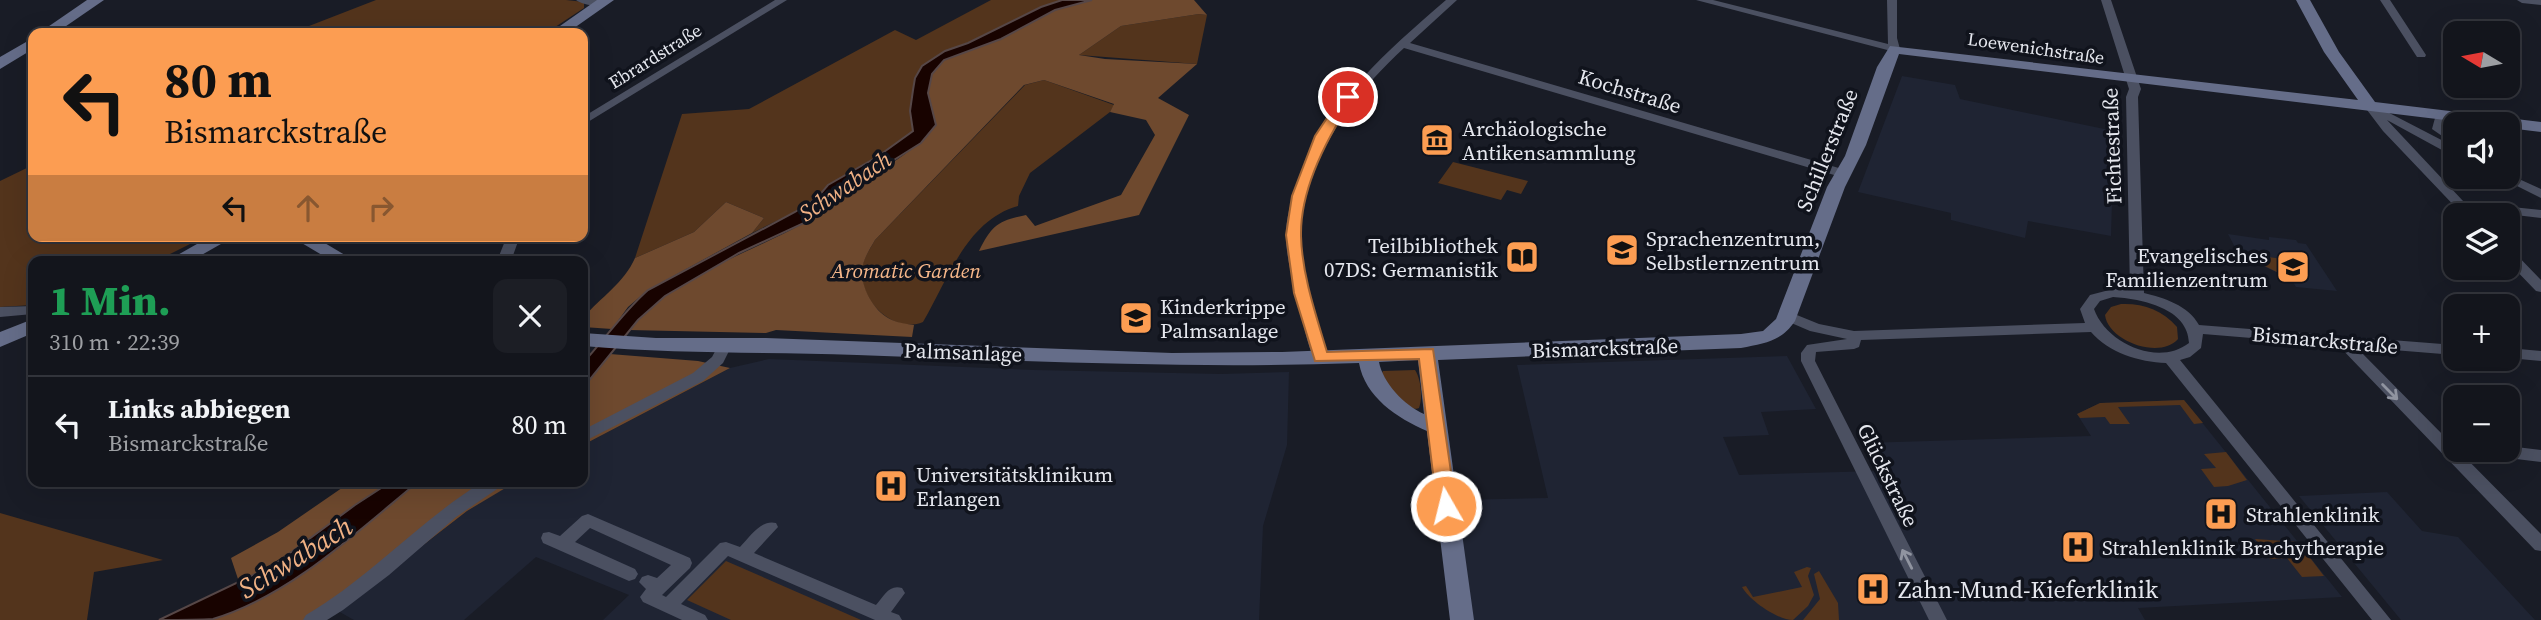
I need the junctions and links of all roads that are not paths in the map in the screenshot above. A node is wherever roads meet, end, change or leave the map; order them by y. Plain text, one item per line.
1 (97, 0) edge
2 (582, 0) edge
3 (782, 0) edge
4 (1452, 0) edge
5 (1701, 0) edge
6 (1892, 0) edge
7 (2106, 0) edge
8 (2303, 0) edge
9 (2385, 0) edge
10 (2522, 0) edge
11 (605, 1) edge
12 (2541, 2) edge
13 (54, 28) edge
14 (564, 28) edge
15 (1403, 44) junction
16 (28, 45) edge
17 (1895, 49) junction
18 (2421, 55) dead end
19 (0, 64) edge
20 (2132, 80) junction
21 (2370, 106) junction
22 (2443, 115) edge
23 (588, 119) edge
24 (2443, 119) edge
25 (2520, 124) edge
26 (2541, 127) edge
27 (2443, 133) edge
28 (2443, 146) edge
29 (1845, 174) junction
30 (2520, 180) edge
31 (2541, 190) edge
32 (2457, 203) edge
33 (2520, 212) edge
34 (2541, 214) edge
35 (214, 242) edge
36 (310, 242) edge
37 (186, 256) edge
38 (337, 256) edge
39 (2520, 266) edge
40 (2541, 288) edge
41 (2137, 295) junction
42 (28, 310) edge
43 (0, 312) edge
44 (1787, 316) junction
45 (28, 327) edge
46 (2094, 327) junction
47 (2195, 329) junction
48 (1854, 336) junction
49 (0, 340) edge
50 (588, 340) edge
51 (2343, 342) junction
52 (725, 345) junction
53 (2443, 349) edge
54 (1427, 353) junction
55 (1368, 355) junction
56 (2520, 355) edge
57 (1343, 356) joint
58 (2541, 356) edge
59 (1320, 357) junction
60 (2170, 358) junction
61 (1436, 427) junction
62 (588, 434) edge
63 (2443, 440) edge
64 (2520, 453) edge
65 (2541, 456) edge
66 (2464, 462) edge
67 (488, 487) edge
68 (770, 527) dead end
69 (2541, 545) edge
70 (722, 550) junction
71 (684, 563) junction
72 (702, 572) junction
73 (629, 574) dead end
74 (900, 588) dead end
75 (668, 606) junction
76 (887, 616) edge
77 (312, 620) edge
78 (699, 620) edge
79 (1462, 620) edge
80 (1938, 620) edge
81 (2382, 620) edge

1 - 13 street
2 - 11 street
3 - 23 street, Ebrardstraße
4 - 15 street
5 - 17 street, Loewenichstraße
6 - 17 street
7 - 20 street, Fichtestraße
8 - 21 street
9 - 18 street
10 - 12 street
11 - 14 street
15 - 29 street, Kochstraße
15 - 59 street
16 - 19 street
17 - 20 street, Loewenichstraße
17 - 29 street, Schillerstraße
20 - 21 street, Loewenichstraße
20 - 41 street, Fichtestraße
21 - 22 street, Loewenichstraße
21 - 28 street
21 - 32 street
24 - 27 street
25 - 26 street, Loewenichstraße
29 - 44 street, Schillerstraße
30 - 31 street
33 - 34 street
35 - 37 street
36 - 38 street
39 - 40 street
41 - 46 street
41 - 47 street
42 - 43 street
44 - 48 street
44 - 54 street, Bismarckstraße
45 - 49 street
46 - 48 street
46 - 60 street
47 - 51 street, Bismarckstraße
47 - 60 street
80 -> 48 street, Glückstraße
50 - 52 street, Palmsanlage
51 - 53 street, Bismarckstraße
51 -> 63 street
52 - 59 street, Palmsanlage
52 - 62 street
54 - 55 street, Bismarckstraße
54 - 61 street
55 - 57 street, Bismarckstraße
55 - 61 street
56 - 58 street
57 - 59 street, Palmsanlage
60 - 81 street
61 - 79 street
64 - 65 street
66 - 69 street
67 - 77 street
68 - 70 street
70 - 72 street
70 - 76 street
71 - 72 street
71 - 73 street
71 - 75 street
72 - 75 street
74 - 76 street
75 - 78 street

